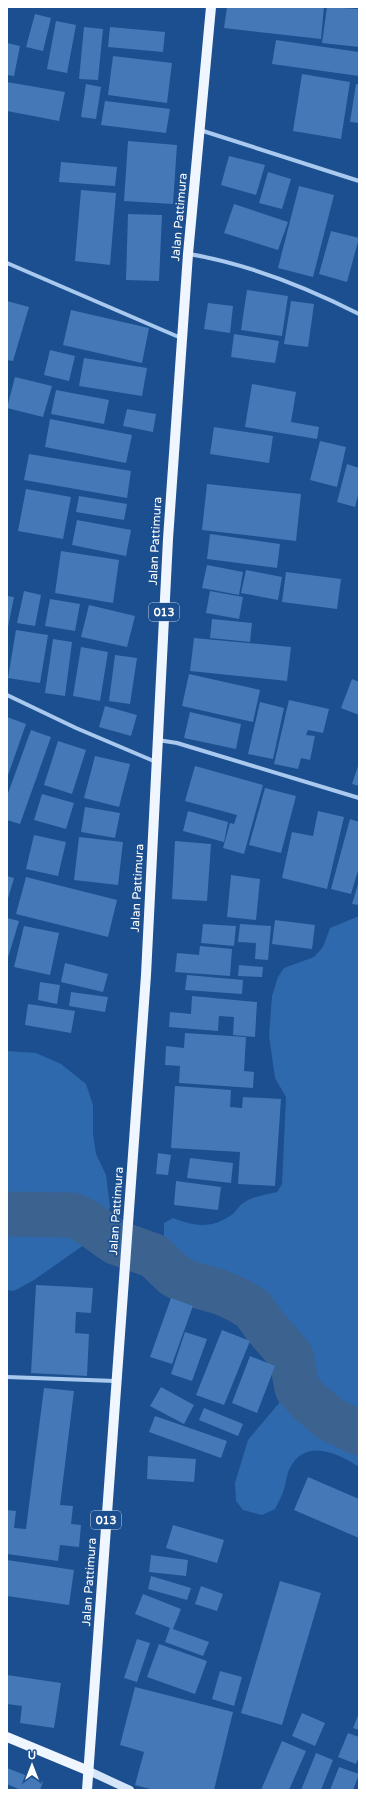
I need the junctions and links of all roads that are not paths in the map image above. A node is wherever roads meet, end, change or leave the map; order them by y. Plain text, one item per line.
1 (212, 7) edge
2 (200, 130) junction
3 (359, 181) edge
4 (188, 254) junction
5 (7, 263) edge
6 (359, 314) edge
7 (182, 338) junction
8 (7, 695) edge
9 (158, 740) junction
10 (156, 762) junction
11 (359, 798) edge
12 (7, 1377) edge
13 (116, 1380) junction
14 (7, 1737) edge
15 (88, 1771) junction
16 (87, 1790) edge
17 (130, 1790) edge

1 - 2 main road, Jalan Pattimura / 013
2 - 3 street
2 - 4 main road, Jalan Pattimura / 013
4 - 6 street
4 - 7 main road, Jalan Pattimura / 013
5 - 7 street
7 - 9 main road, Jalan Pattimura / 013
8 - 10 street
9 - 10 main road, Jalan Pattimura / 013
9 - 11 street
10 - 13 main road, Jalan Pattimura / 013
12 - 13 street
13 - 15 main road, Jalan Pattimura / 013
14 - 15 main road
15 - 16 main road, 013
15 - 17 street

